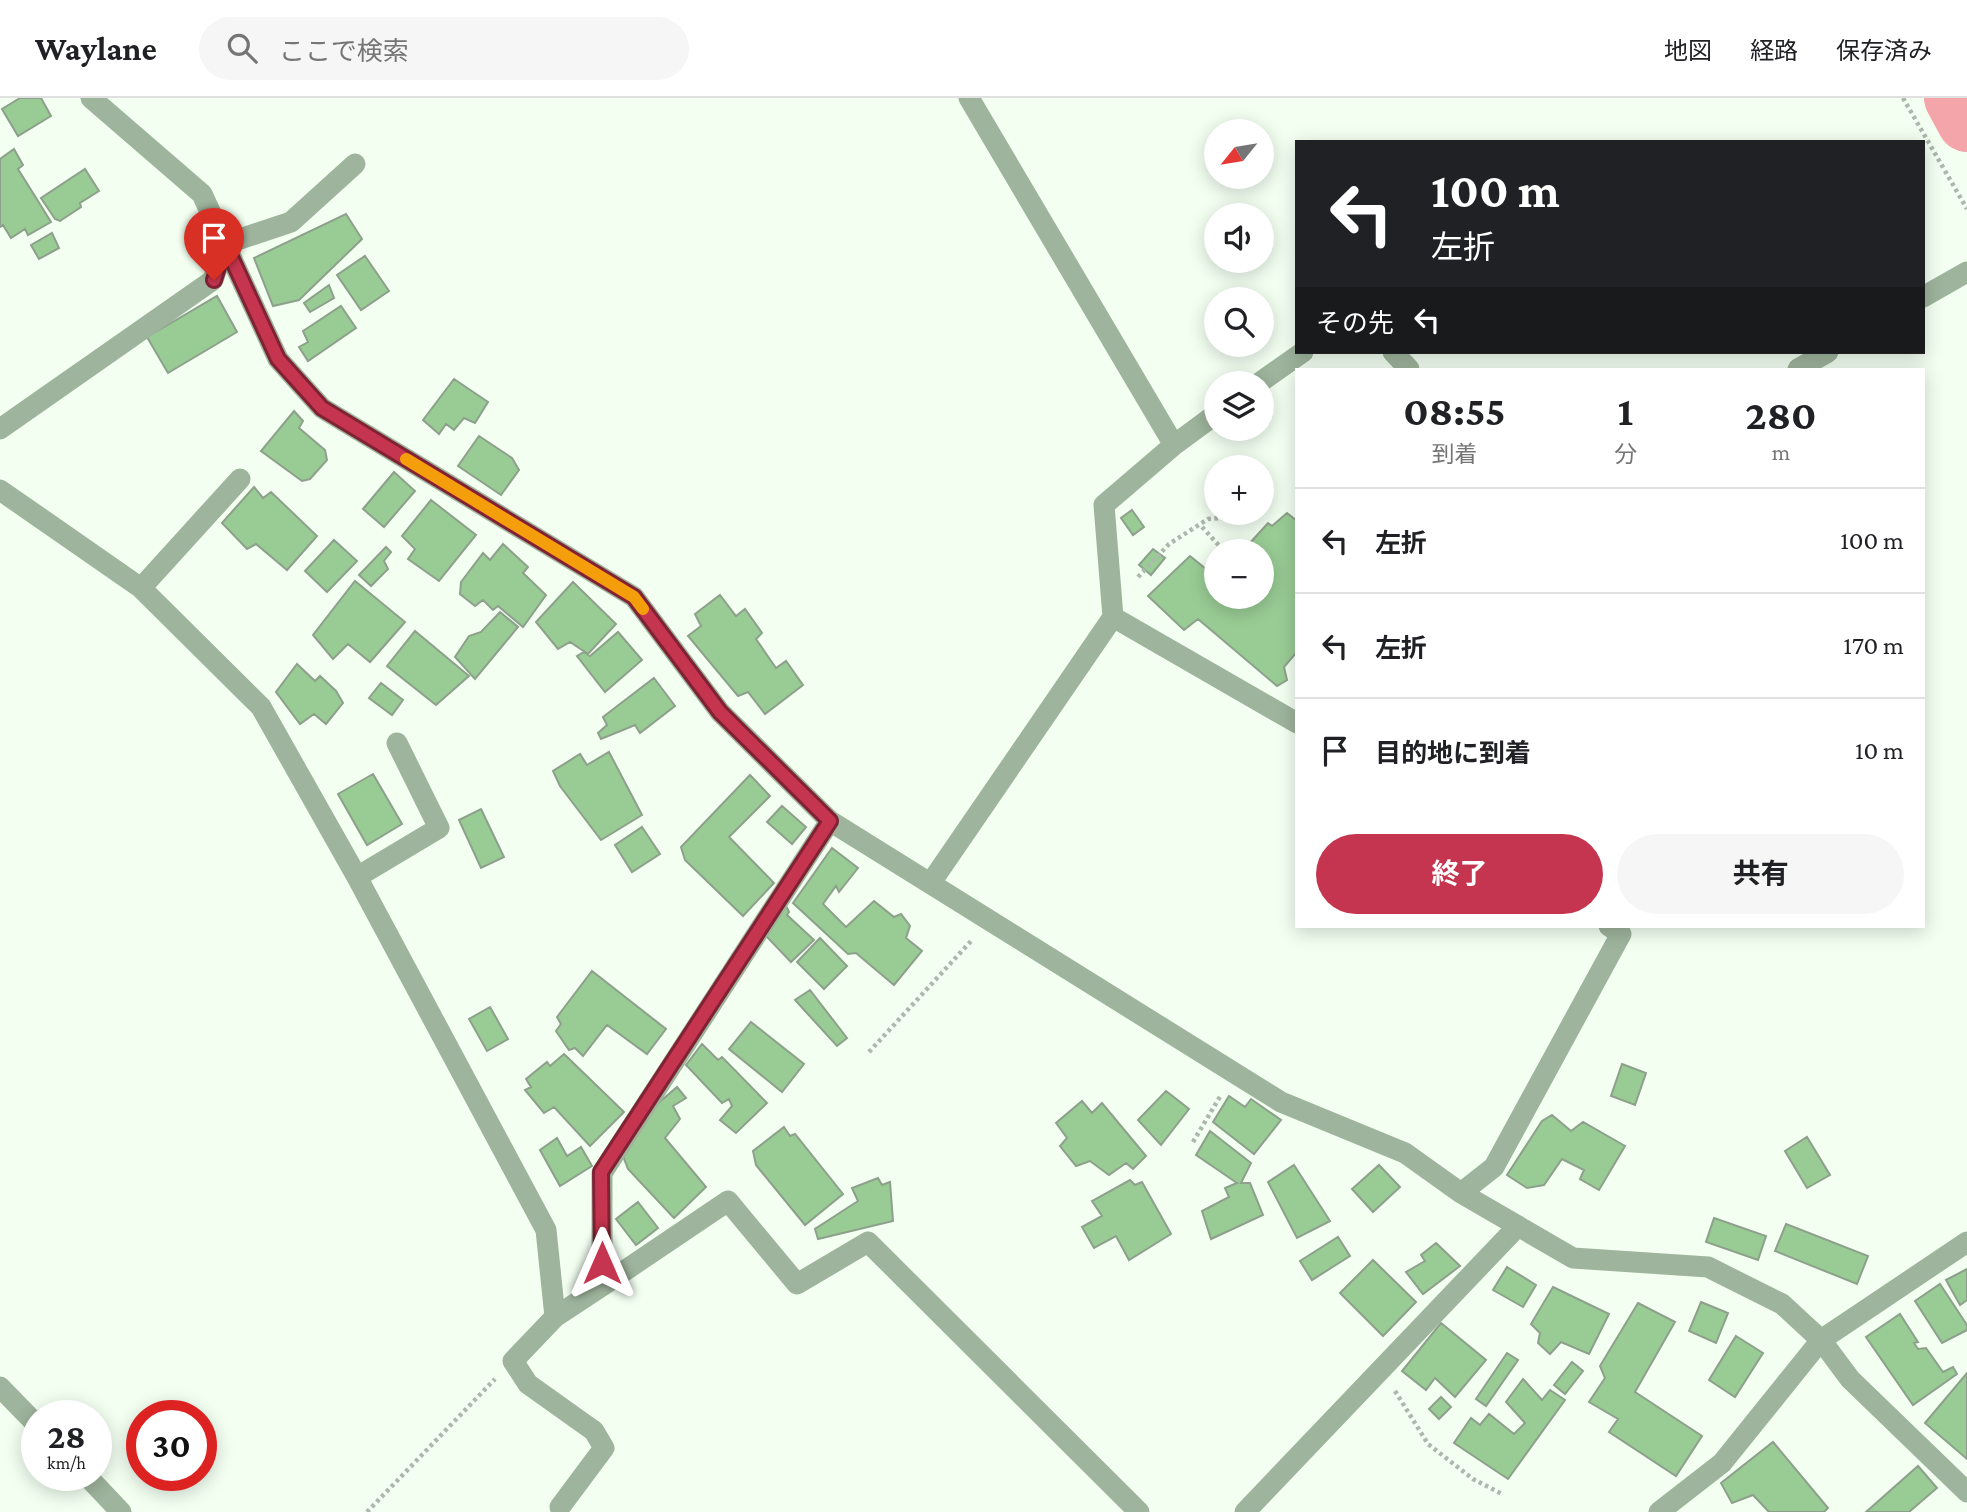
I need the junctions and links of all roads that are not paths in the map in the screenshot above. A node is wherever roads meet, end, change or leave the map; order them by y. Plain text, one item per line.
1 (91, 98) edge
2 (969, 98) edge
3 (355, 164) dead end
4 (225, 244) junction
5 (1967, 272) edge
6 (1925, 296) edge
7 (1300, 354) edge
8 (1396, 354) edge
9 (1824, 354) edge
10 (1408, 368) edge
11 (1800, 368) edge
12 (1274, 372) edge
13 (1204, 424) edge
14 (0, 429) edge
15 (1174, 445) junction
16 (240, 479) dead end
17 (0, 490) edge
18 (141, 588) junction
19 (1113, 617) junction
20 (1295, 722) edge
21 (397, 743) dead end
22 (830, 821) junction
23 (357, 877) junction
24 (932, 881) junction
25 (1612, 928) edge
26 (1461, 1193) junction
27 (1518, 1226) junction
28 (1967, 1242) edge
29 (602, 1286) junction
30 (555, 1317) junction
31 (1821, 1340) junction
32 (0, 1387) edge
33 (21, 1409) edge
34 (101, 1491) edge
35 (1967, 1492) edge
36 (560, 1507) dead end
37 (121, 1512) edge
38 (1139, 1512) edge
39 (1245, 1512) edge
40 (1659, 1512) edge

1 - 4 street
2 - 15 street
3 - 4 street
4 - 14 street
4 - 22 street
5 - 6 street
7 - 12 street
8 - 10 street
9 - 11 street
13 - 15 street
15 - 19 street
16 - 18 street
17 - 18 street
18 - 23 street
19 - 20 street
19 - 24 street
21 - 23 street
22 - 24 street
22 - 29 street
23 - 30 street
24 - 26 street
25 - 26 street
26 - 27 street
27 - 31 street
27 - 39 street
28 - 31 street
29 - 30 street
29 - 38 street
30 - 36 street
31 - 35 street
31 - 40 street
32 - 33 street
34 - 37 street

